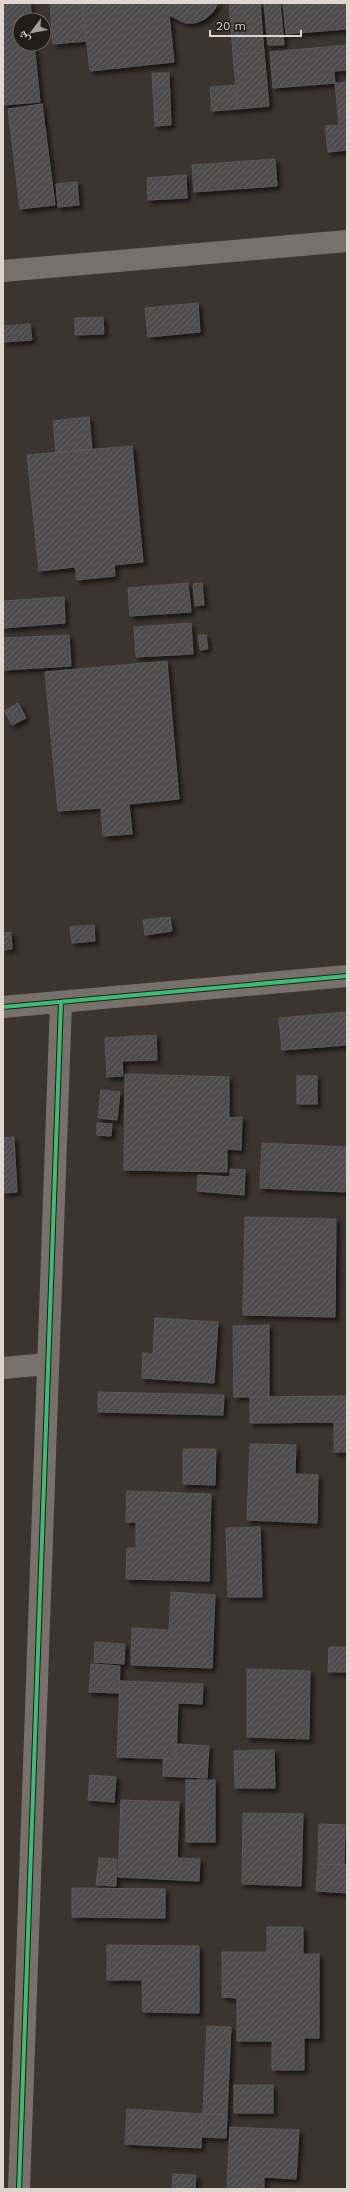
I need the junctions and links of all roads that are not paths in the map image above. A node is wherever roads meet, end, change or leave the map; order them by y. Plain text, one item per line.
1 (347, 241) edge
2 (3, 272) edge
3 (347, 976) edge
4 (60, 1002) junction
5 (3, 1007) edge
6 (47, 1364) junction
7 (3, 1368) edge
8 (19, 2189) edge

1 - 2 street
3 - 4 street
4 - 5 street
4 - 6 street
6 - 7 street
6 - 8 street

